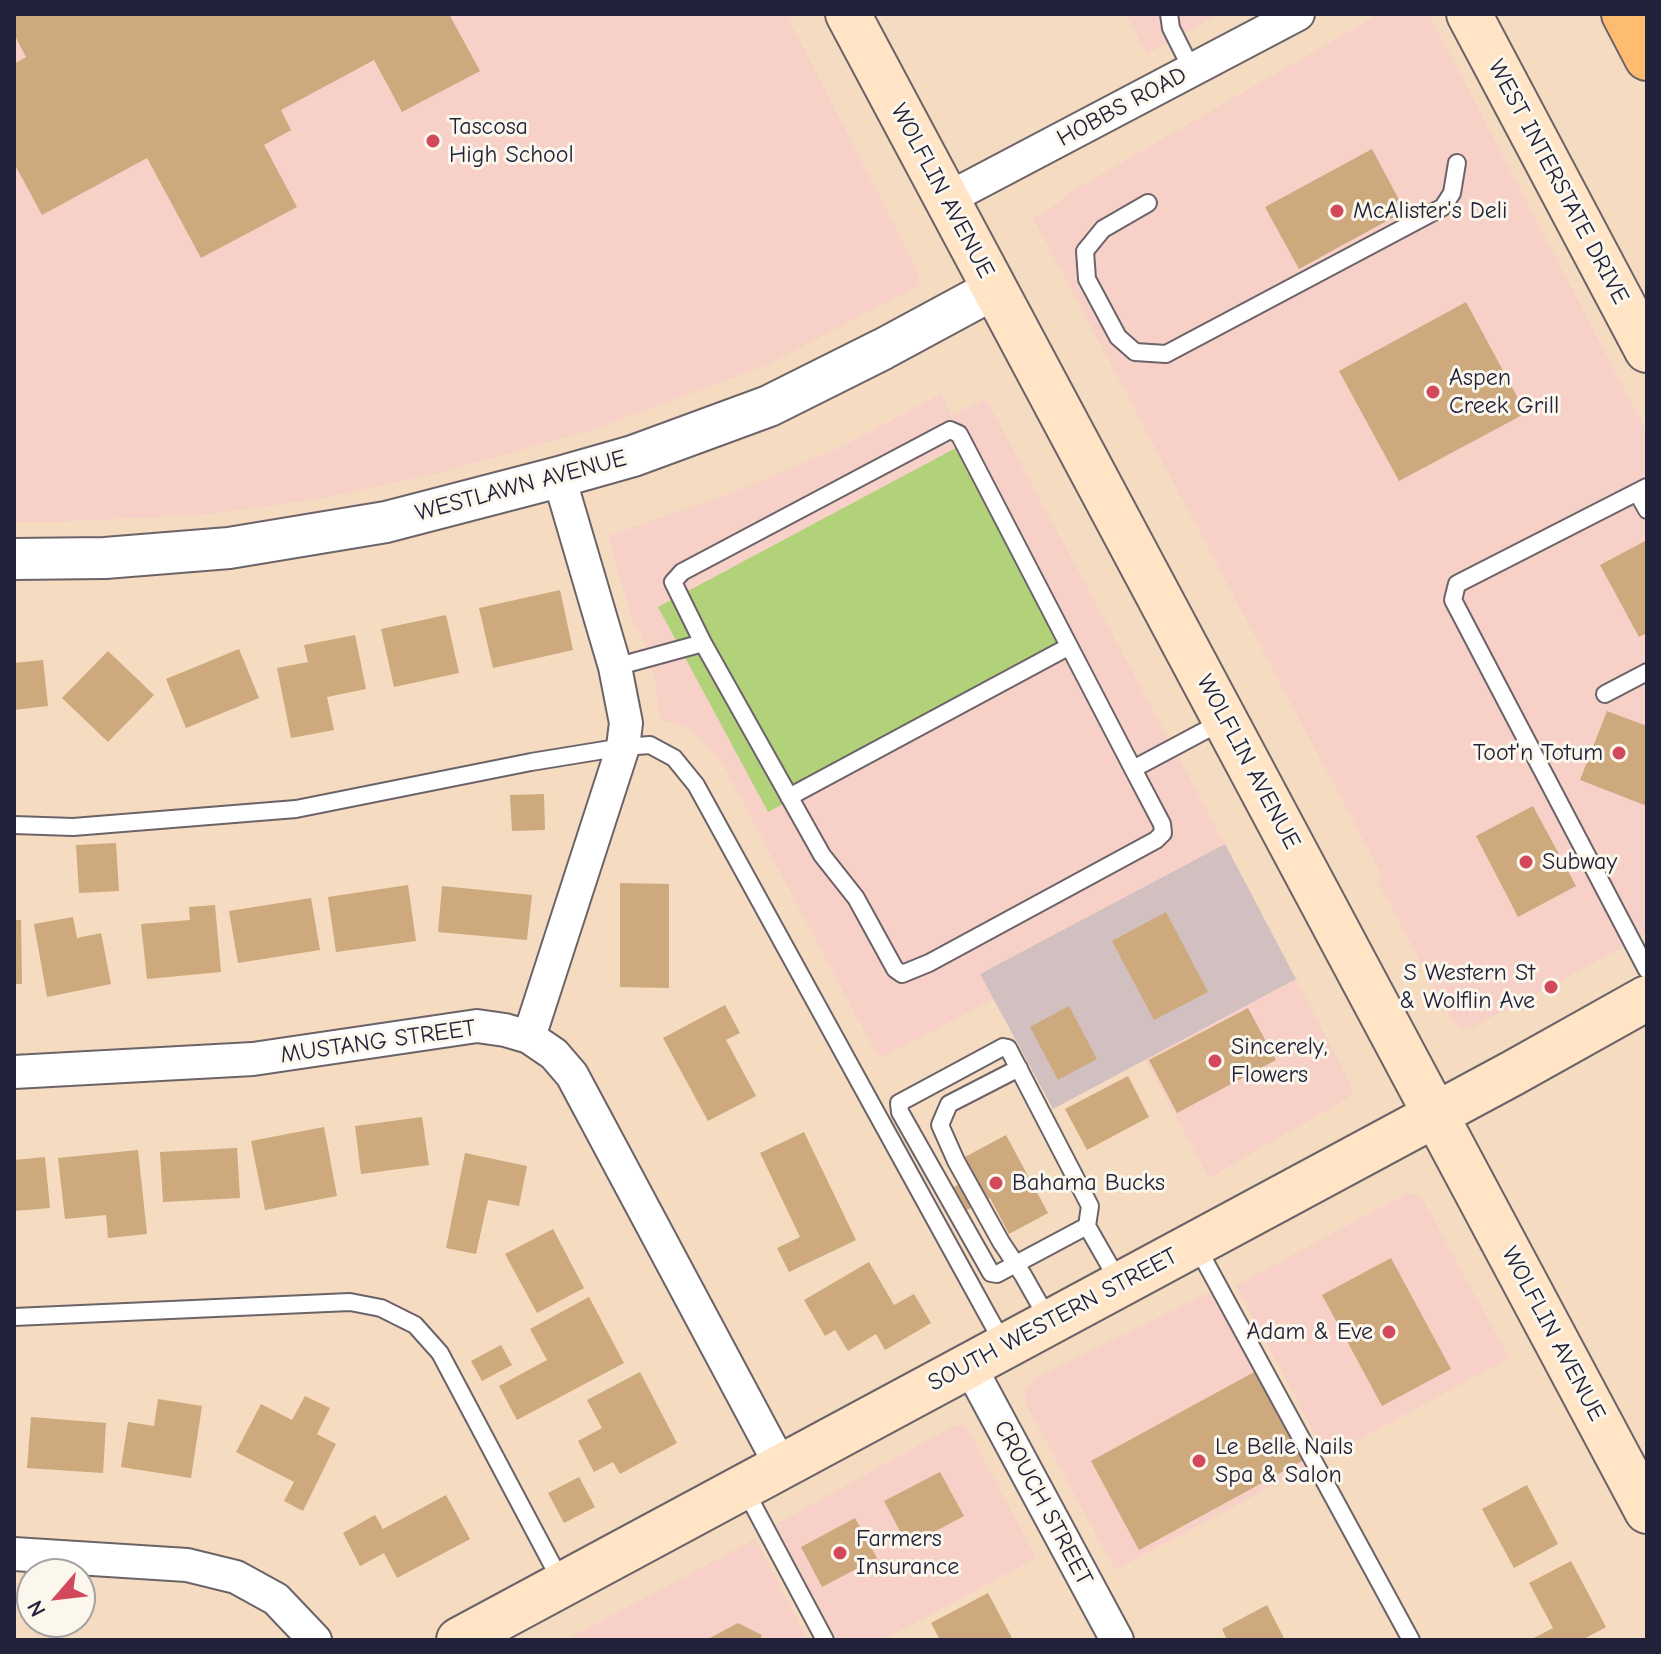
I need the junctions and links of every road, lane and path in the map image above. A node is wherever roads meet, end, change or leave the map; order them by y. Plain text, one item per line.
1 (848, 14) edge
2 (1298, 14) edge
3 (1469, 14) edge
4 (1624, 14) edge
5 (1168, 19) edge
6 (1647, 58) edge
7 (1192, 70) junction
8 (1457, 163) dead end
9 (947, 199) junction
10 (1148, 203) dead end
11 (994, 289) junction
12 (1647, 350) edge
13 (559, 477) junction
14 (1642, 489) edge
15 (1647, 510) edge
16 (14, 559) edge
17 (703, 643) junction
18 (1068, 647) junction
19 (615, 667) junction
20 (1647, 672) edge
21 (1605, 694) dead end
22 (1225, 721) junction
23 (623, 747) junction
24 (1133, 769) junction
25 (789, 797) junction
26 (14, 825) edge
27 (1647, 970) edge
28 (1647, 998) edge
29 (529, 1037) junction
30 (1019, 1068) junction
31 (14, 1072) edge
32 (1436, 1114) junction
33 (1087, 1226) junction
34 (1195, 1244) junction
35 (1016, 1264) junction
36 (1120, 1284) junction
37 (14, 1317) edge
38 (1049, 1322) junction
39 (987, 1356) junction
40 (781, 1466) junction
41 (743, 1487) junction
42 (1647, 1511) edge
43 (14, 1554) edge
44 (562, 1584) junction
45 (315, 1640) edge
46 (459, 1640) edge
47 (825, 1640) edge
48 (1117, 1640) edge
49 (1411, 1640) edge

1 - 9 main road, WOLFLIN AVENUE
2 - 7 street, HOBBS ROAD
3 - 12 main road, WEST INTERSTATE DRIVE
4 - 6 highway
5 - 7 lane
7 - 9 street, HOBBS ROAD
8 - 10 lane
9 - 11 main road, WOLFLIN AVENUE
11 - 13 street, WESTLAWN AVENUE
11 - 22 main road, WOLFLIN AVENUE
13 - 16 street, WESTLAWN AVENUE
13 - 19 street
14 - 15 lane
14 - 27 lane
17 - 18 lane
17 - 19 lane
17 - 25 lane
18 - 24 lane
18 - 25 lane
19 - 23 street
20 - 21 lane
22 - 24 lane
22 - 32 main road, WOLFLIN AVENUE
23 - 26 lane
23 - 29 street
23 - 39 lane
24 - 25 lane
28 - 32 main road, SOUTH WESTERN STREET
29 - 31 street, MUSTANG STREET
29 - 40 street, MUSTANG STREET
30 - 33 lane
30 - 35 lane
30 - 35 lane
32 - 34 main road, SOUTH WESTERN STREET
32 - 42 main road, WOLFLIN AVENUE
33 - 35 lane
33 - 36 lane
34 - 36 main road, SOUTH WESTERN STREET
34 - 49 lane
35 - 38 lane
36 - 38 main road, SOUTH WESTERN STREET
37 - 44 lane
38 - 39 main road, SOUTH WESTERN STREET
39 - 40 main road, SOUTH WESTERN STREET
39 - 48 street, CROUCH STREET
40 - 41 main road, SOUTH WESTERN STREET
41 - 44 main road, SOUTH WESTERN STREET
41 - 47 lane
43 - 45 street
44 - 46 main road, SOUTH WESTERN STREET

